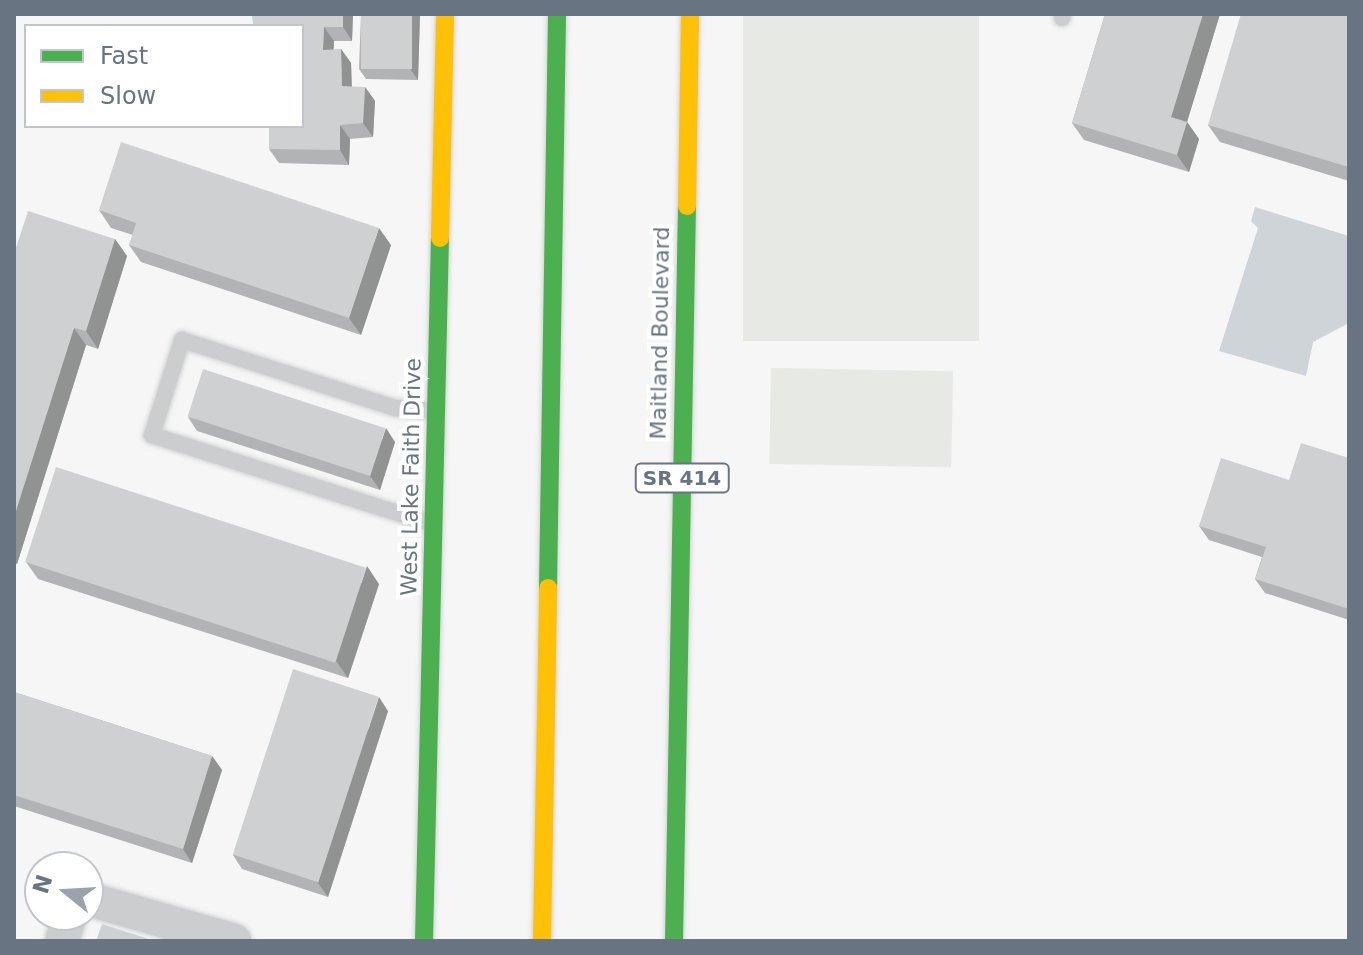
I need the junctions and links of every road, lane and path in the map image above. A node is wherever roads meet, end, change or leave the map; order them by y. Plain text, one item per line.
1 (445, 14) edge
2 (557, 14) edge
3 (690, 14) edge
4 (436, 411) junction
5 (433, 525) junction
6 (104, 904) edge
7 (234, 941) edge
8 (424, 941) edge
9 (542, 941) edge
10 (674, 941) edge

1 - 4 main road, West Lake Faith Drive
2 - 9 main road
3 - 10 main road, Maitland Boulevard / SR 414
4 - 5 main road, West Lake Faith Drive
4 - 5 lane
5 - 8 main road, West Lake Faith Drive
6 - 7 street

